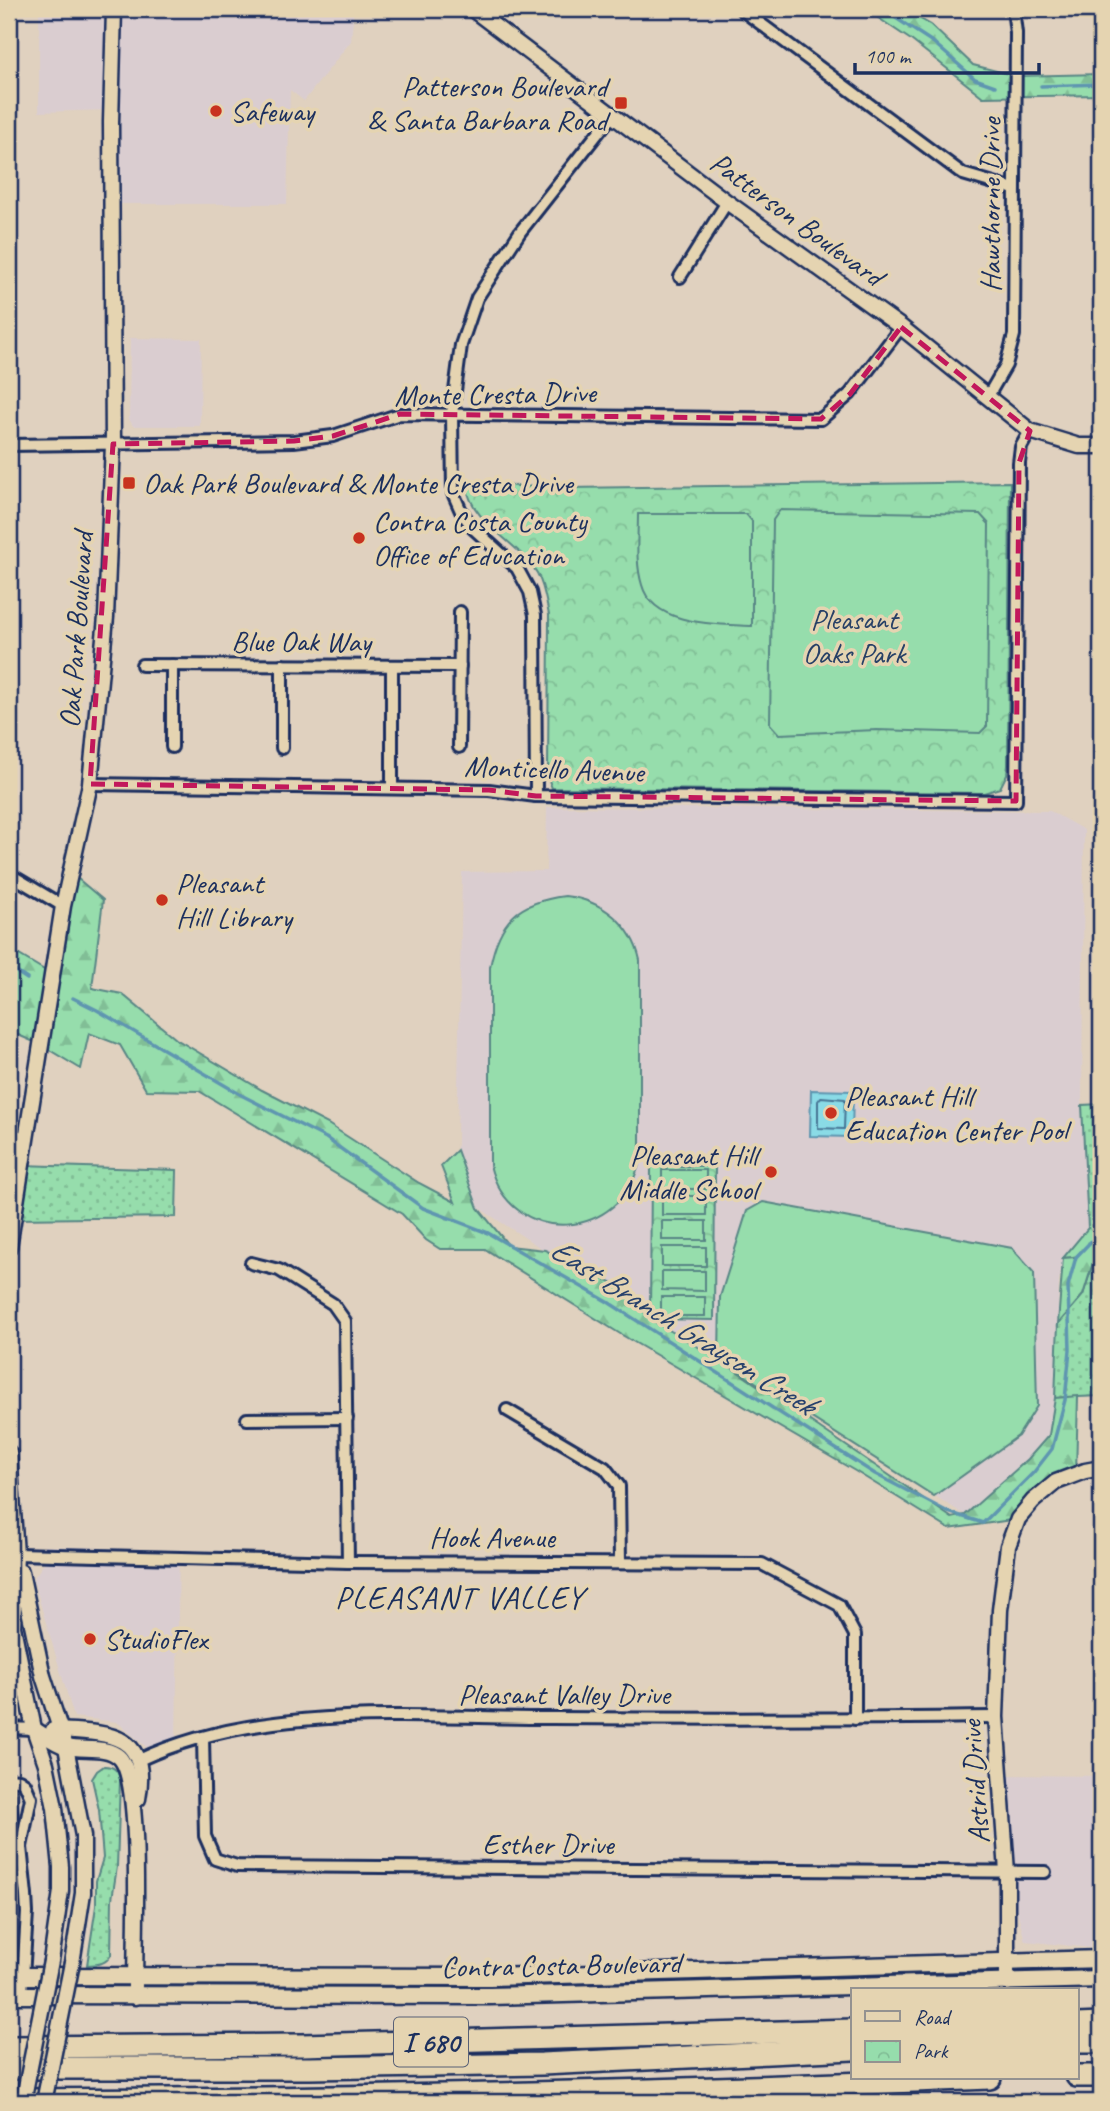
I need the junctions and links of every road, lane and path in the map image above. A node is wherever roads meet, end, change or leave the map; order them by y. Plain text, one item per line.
1 (114, 9) edge
2 (472, 9) edge
3 (741, 9) edge
4 (1013, 9) edge
5 (613, 114) junction
6 (1014, 189) junction
7 (727, 202) junction
8 (680, 277) dead end
9 (901, 327) junction
10 (988, 396) junction
11 (452, 414) junction
12 (1030, 431) junction
13 (113, 444) junction
14 (9, 445) edge
15 (1101, 446) edge
16 (460, 612) dead end
17 (142, 664) dead end
18 (172, 664) junction
19 (282, 665) junction
20 (392, 666) junction
21 (460, 666) junction
22 (172, 747) dead end
23 (458, 747) dead end
24 (282, 748) dead end
25 (90, 784) junction
26 (392, 788) junction
27 (536, 796) junction
28 (9, 874) edge
29 (63, 906) junction
30 (9, 1133) edge
31 (25, 1138) junction
32 (9, 1247) edge
33 (251, 1263) dead end
34 (508, 1410) dead end
35 (347, 1418) junction
36 (247, 1419) dead end
37 (9, 1453) edge
38 (1101, 1468) edge
39 (16, 1554) junction
40 (348, 1562) junction
41 (620, 1562) junction
42 (13, 1627) junction
43 (9, 1693) edge
44 (996, 1717) junction
45 (855, 1719) junction
46 (9, 1728) edge
47 (34, 1729) junction
48 (61, 1731) junction
49 (202, 1737) junction
50 (66, 1746) junction
51 (139, 1760) junction
52 (9, 1779) edge
53 (9, 1790) edge
54 (136, 1813) junction
55 (20, 1847) junction
56 (1007, 1872) junction
57 (1045, 1872) dead end
58 (1101, 1959) edge
59 (1008, 1961) junction
60 (16, 1976) edge
61 (135, 1977) junction
62 (1101, 1979) edge
63 (1007, 1983) junction
64 (15, 1994) edge
65 (135, 1997) junction
66 (1101, 2024) edge
67 (1078, 2025) edge
68 (851, 2030) edge
69 (1078, 2042) edge
70 (1101, 2042) edge
71 (9, 2047) edge
72 (851, 2049) edge
73 (9, 2067) edge
74 (1078, 2076) edge
75 (1101, 2076) edge
76 (942, 2080) edge
77 (774, 2087) junction
78 (9, 2100) edge
79 (190, 2101) edge
80 (23, 2102) edge
81 (44, 2102) edge
82 (812, 2102) edge

1 - 13 street, Oak Park Boulevard
2 - 5 street, Patterson Boulevard
3 - 6 street
4 - 6 street, Hawthorne Drive
5 - 7 street, Patterson Boulevard
5 - 11 street
6 - 10 street, Hawthorne Drive
7 - 8 street
7 - 9 street, Patterson Boulevard
9 - 10 street, Patterson Boulevard
9 - 11 street, Monte Cresta Drive
10 - 12 street, Patterson Boulevard
11 - 13 street, Monte Cresta Drive
11 - 27 street
12 - 15 street, Patterson Boulevard
12 - 27 street, Monticello Avenue
13 - 14 street, Monte Cresta Drive
13 - 25 street, Oak Park Boulevard
16 - 21 street
17 - 18 street, Blue Oak Way
18 - 19 street, Blue Oak Way
18 - 22 street
19 - 20 street, Blue Oak Way
19 - 24 street
20 - 21 street, Blue Oak Way
20 - 26 street
21 - 23 street
25 - 26 street, Monticello Avenue
25 - 29 street, Oak Park Boulevard
26 - 27 street, Monticello Avenue
28 - 29 street
29 - 31 street, Oak Park Boulevard
30 - 31 street
31 - 32 street, Oak Park Boulevard
33 - 35 street
34 - 41 street
35 - 36 street
35 - 40 street
37 - 39 street
38 - 44 street, Astrid Drive
39 - 40 street, Hook Avenue
39 - 42 street
39 - 48 street
40 - 41 street, Hook Avenue
41 - 45 street, Hook Avenue
42 - 43 street
42 - 47 street
44 - 45 street, Pleasant Valley Drive
44 - 56 street, Astrid Drive
45 - 49 street, Pleasant Valley Drive
46 - 47 street
47 - 48 street
47 - 50 street
47 - 80 street, bridge
48 - 50 street
48 - 51 street
49 - 51 street, Pleasant Valley Drive
49 - 56 street, Esther Drive
50 - 54 street
50 - 81 street, bridge
51 - 54 street
52 - 55 street
53 - 55 street
54 - 61 street
55 - 60 street
56 - 57 street, Esther Drive
56 - 59 street, Astrid Drive
58 - 59 main road, Contra Costa Boulevard
59 - 61 main road, Contra Costa Boulevard
59 - 63 street, Astrid Drive
60 - 61 main road, Contra Costa Boulevard
60 - 64 street
61 - 65 street
62 - 63 main road, Contra Costa Boulevard
63 - 65 main road, Contra Costa Boulevard
64 - 65 main road, Contra Costa Boulevard
66 - 67 highway
68 - 71 highway, I 680
69 - 70 highway
72 - 73 highway, I 680
74 - 75 highway
76 - 77 highway, I 680
77 - 79 highway, I 680
77 - 82 highway
78 - 79 highway, I 680

